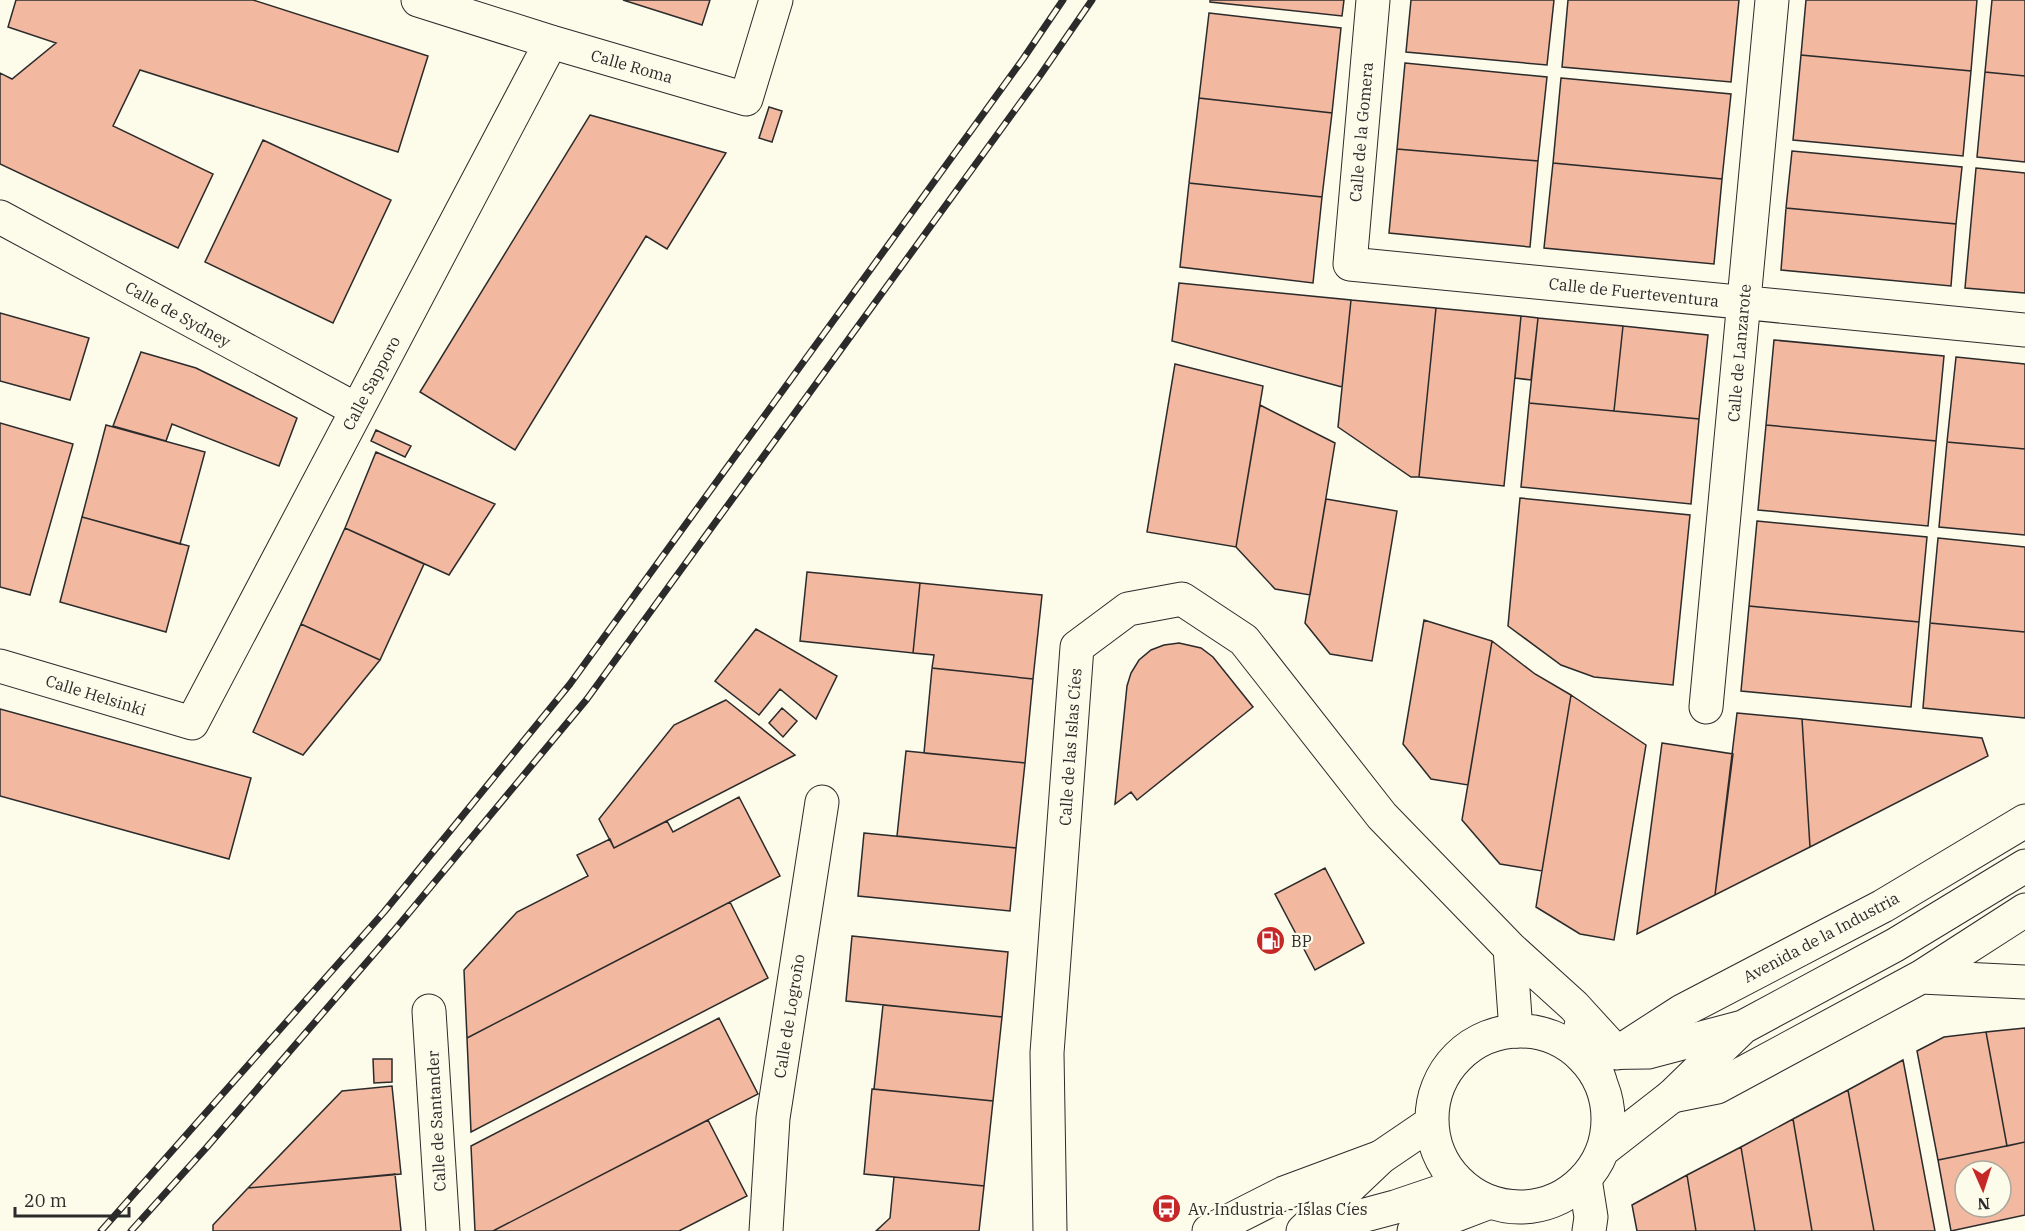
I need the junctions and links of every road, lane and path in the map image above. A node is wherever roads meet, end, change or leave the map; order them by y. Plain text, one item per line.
1 (418, 0) edge
2 (776, 0) edge
3 (1373, 0) edge
4 (1772, 0) edge
5 (551, 42) junction
6 (0, 217) edge
7 (1350, 264) joint
8 (1743, 302) junction
9 (2025, 330) edge
10 (357, 411) junction
11 (0, 666) edge
12 (1707, 706) dead end
13 (192, 723) joint
14 (822, 802) dead end
15 (2025, 821) edge
16 (2025, 866) edge
17 (2025, 910) edge
18 (1510, 948) junction
19 (1921, 977) junction
20 (2025, 982) edge
21 (429, 1011) dead end
22 (1743, 1027) junction
23 (1516, 1031) junction
24 (1597, 1060) junction
25 (1672, 1096) junction
26 (1431, 1123) junction
27 (1604, 1149) junction
28 (1381, 1157) junction
29 (1586, 1179) junction
30 (1460, 1185) junction
31 (1490, 1202) junction
32 (443, 1231) edge
33 (766, 1231) edge
34 (1050, 1231) edge
35 (1209, 1231) edge
36 (1304, 1231) edge
37 (1414, 1231) edge
38 (1589, 1231) edge

1 - 5 street, Calle Roma
2 - 5 street, Calle Roma
3 - 7 street, Calle de la Gomera
4 - 8 street, Calle de Lanzarote
5 - 10 street, Calle Sapporo
6 - 10 street, Calle de Sydney
7 - 8 street, Calle de Fuerteventura
8 - 9 street, Calle de Fuerteventura
8 - 12 street, Calle de Lanzarote
10 - 13 street, Calle Sapporo
11 - 13 street, Calle Helsinki
14 - 33 street, Calle de Logroño
15 - 24 street, Avenida de la Industria
16 - 22 street
17 - 19 street
18 - 23 street
18 - 24 street, Calle de las Islas Cíes
18 - 34 street, Calle de las Islas Cíes
19 - 20 street
19 - 25 street
21 - 32 street, Calle de Santander
22 - 24 street
22 - 25 street
23 - 24 street
23 - 26 street
24 - 27 street
25 - 27 street
26 - 28 street
26 - 30 street
27 - 29 street
28 - 35 street
28 - 36 street
29 - 31 street
29 - 38 street
30 - 31 street
30 - 36 street
31 - 37 street

